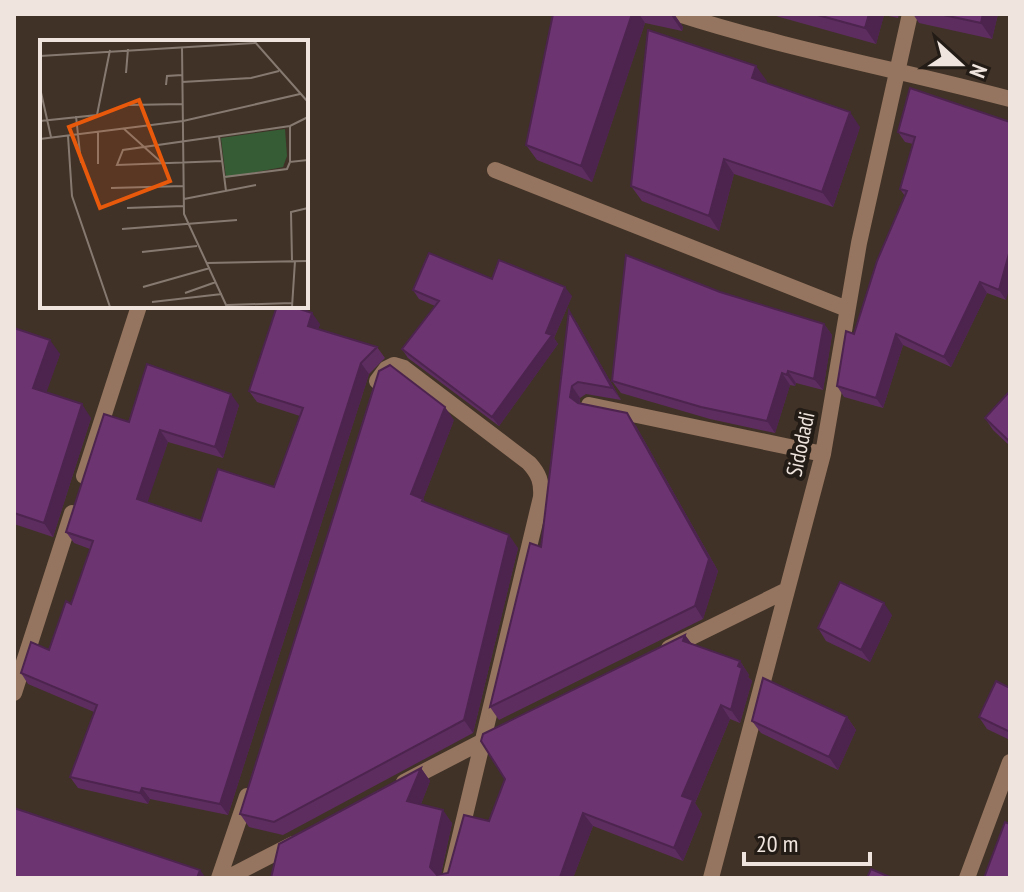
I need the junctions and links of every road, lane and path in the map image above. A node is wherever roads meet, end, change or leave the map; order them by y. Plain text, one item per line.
1 (678, 14) edge
2 (910, 14) edge
3 (896, 69) junction
4 (1010, 99) edge
5 (495, 170) dead end
6 (138, 308) edge
7 (847, 309) junction
8 (374, 392) edge
9 (589, 405) edge
10 (823, 454) junction
11 (787, 590) junction
12 (648, 659) edge
13 (14, 693) edge
14 (509, 728) edge
15 (481, 741) junction
16 (1010, 762) edge
17 (251, 783) edge
18 (384, 793) edge
19 (303, 838) edge
20 (219, 878) edge
21 (227, 878) edge
22 (450, 878) edge
23 (711, 878) edge
24 (967, 878) edge

1 - 3 street
2 - 3 street, Sidodadi
3 - 4 street
3 - 7 street, Sidodadi
5 - 7 street
6 - 13 street
7 - 10 street, Sidodadi
8 - 15 street
9 - 10 street
10 - 11 street, Sidodadi
11 - 12 street
11 - 23 street, Sidodadi
14 - 15 street
15 - 18 street
15 - 22 street
16 - 24 street
17 - 20 street
19 - 21 street

